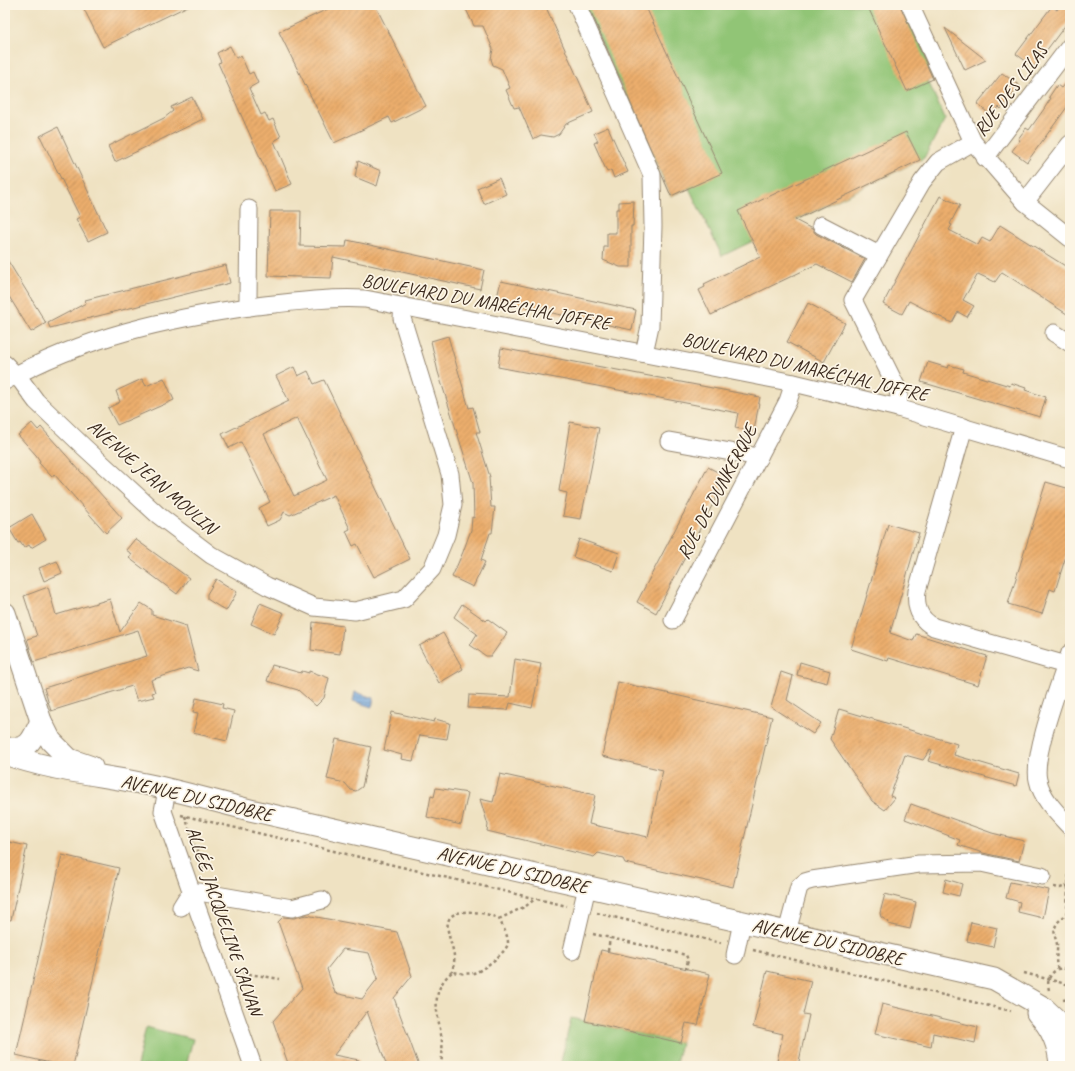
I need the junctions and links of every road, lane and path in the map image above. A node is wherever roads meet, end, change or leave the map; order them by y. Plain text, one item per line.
1 (577, 5) edge
2 (915, 7) edge
3 (1070, 46) edge
4 (973, 142) junction
5 (1070, 144) edge
6 (985, 158) junction
7 (1025, 202) junction
8 (248, 209) dead end
9 (820, 225) dead end
10 (1070, 238) edge
11 (879, 255) junction
12 (403, 306) junction
13 (249, 307) junction
14 (1054, 332) dead end
15 (1070, 343) edge
16 (644, 353) junction
17 (8, 374) edge
18 (794, 383) junction
19 (898, 408) junction
20 (964, 427) junction
21 (669, 441) dead end
22 (759, 457) junction
23 (1070, 459) edge
24 (5, 613) edge
25 (674, 620) dead end
26 (1068, 659) edge
27 (41, 721) junction
28 (5, 748) edge
29 (5, 754) edge
30 (140, 783) junction
31 (167, 790) junction
32 (1070, 827) edge
33 (1070, 839) edge
34 (1042, 876) dead end
35 (587, 886) junction
36 (192, 894) junction
37 (535, 898) dead end
38 (322, 900) dead end
39 (181, 907) dead end
40 (500, 919) junction
41 (742, 922) junction
42 (577, 930) junction
43 (787, 932) junction
44 (610, 938) junction
45 (572, 951) dead end
46 (608, 951) dead end
47 (735, 955) dead end
48 (686, 969) dead end
49 (1058, 969) junction
50 (1070, 969) edge
51 (213, 970) junction
52 (452, 972) junction
53 (280, 979) dead end
54 (1048, 980) junction
55 (1070, 985) edge
56 (1010, 988) junction
57 (1052, 995) dead end
58 (1070, 1029) edge
59 (253, 1066) edge
60 (440, 1066) edge
61 (1060, 1066) edge

1 - 16 street
2 - 4 street
3 - 6 street, RUE DES LILAS
4 - 6 street
4 - 11 street
5 - 7 street
6 - 7 street
7 - 10 street
8 - 13 street
9 - 11 street
11 - 19 street
12 - 13 street, BOULEVARD DU MARÉCHAL JOFFRE
12 - 16 street, BOULEVARD DU MARÉCHAL JOFFRE
12 - 17 street, AVENUE JEAN MOULIN
13 - 17 street, BOULEVARD DU MARÉCHAL JOFFRE
14 - 15 street
16 - 18 street, BOULEVARD DU MARÉCHAL JOFFRE
18 - 19 street, BOULEVARD DU MARÉCHAL JOFFRE
18 - 22 street, RUE DE DUNKERQUE
19 - 20 street, BOULEVARD DU MARÉCHAL JOFFRE
20 - 23 street, BOULEVARD DU MARÉCHAL JOFFRE
20 - 26 street
21 - 22 street
22 - 25 street, RUE DE DUNKERQUE
24 - 27 main road
26 - 32 street
27 - 28 main road
27 - 30 main road
29 - 30 main road, AVENUE DU SIDOBRE
30 - 31 main road, AVENUE DU SIDOBRE
31 - 35 main road, AVENUE DU SIDOBRE
31 - 36 street, ALLÉE JACQUELINE SALVAN
33 - 49 path
34 - 43 street
35 - 41 main road, AVENUE DU SIDOBRE
35 - 42 street
36 - 38 street
36 - 39 street
36 - 51 street, ALLÉE JACQUELINE SALVAN
37 - 40 path
40 - 52 path
40 - 52 path
41 - 43 main road, AVENUE DU SIDOBRE
41 - 47 street
42 - 44 path
42 - 45 street
43 - 56 main road, AVENUE DU SIDOBRE
44 - 46 path
44 - 48 path
49 - 50 path
49 - 54 path
51 - 53 path
51 - 59 street, ALLÉE JACQUELINE SALVAN
52 - 60 path
54 - 55 path
54 - 56 path
54 - 57 path
56 - 58 main road, AVENUE DU SIDOBRE
56 - 61 main road

